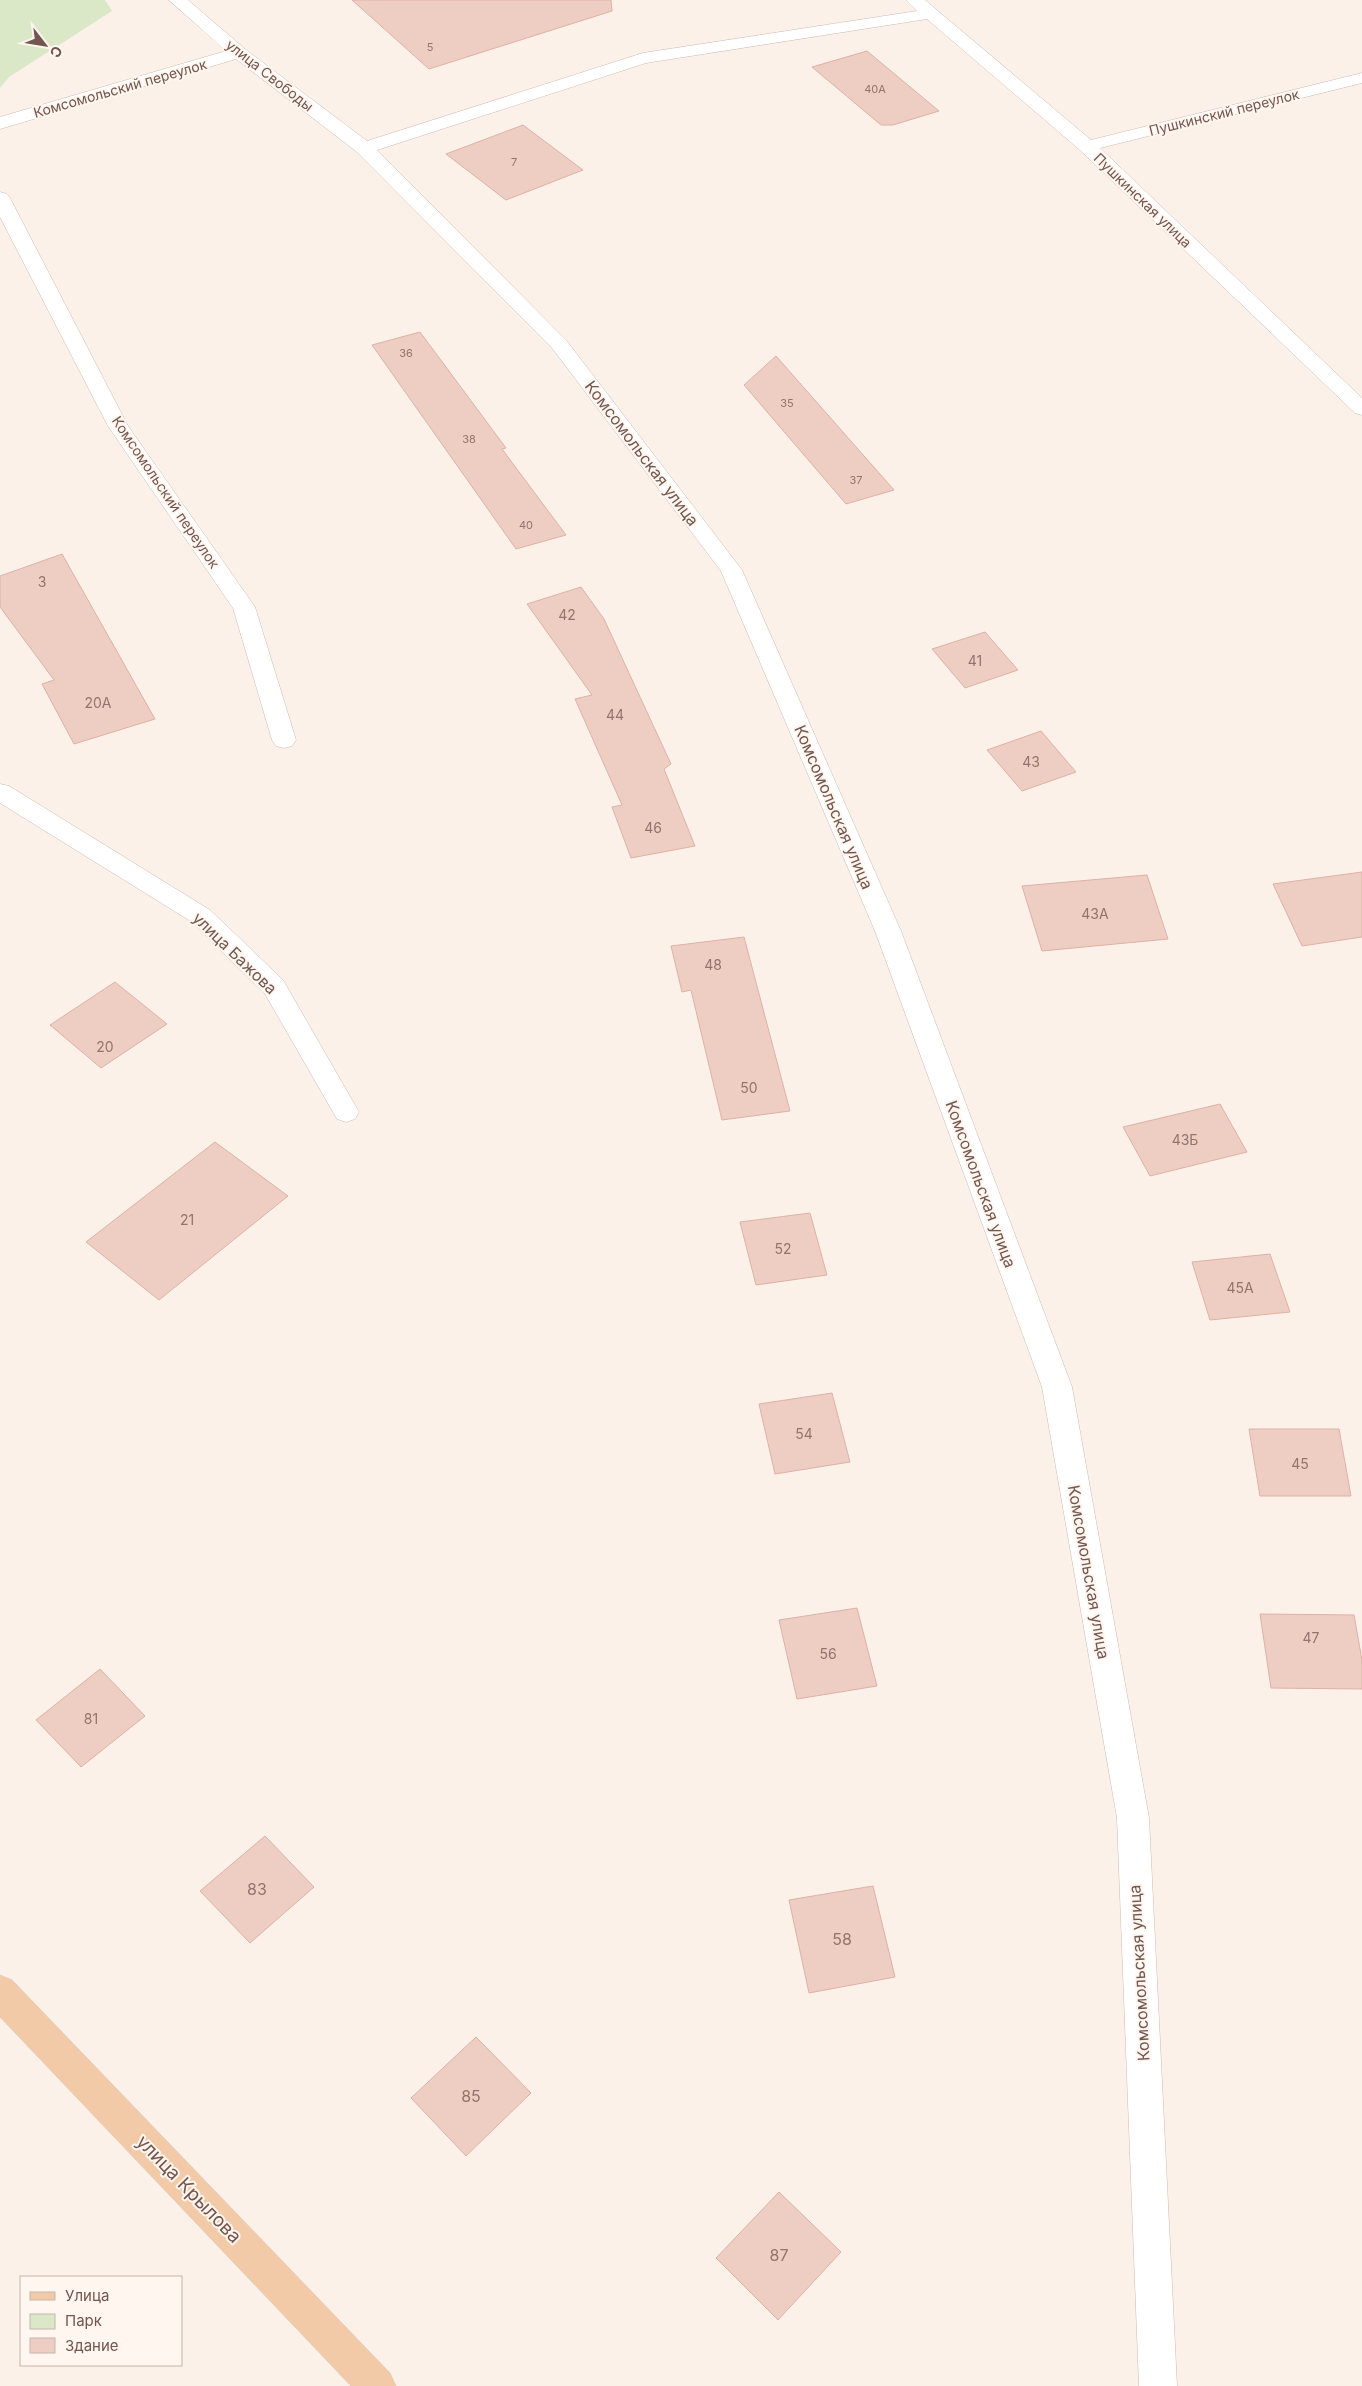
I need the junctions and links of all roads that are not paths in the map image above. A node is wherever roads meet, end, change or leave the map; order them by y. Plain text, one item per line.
1 (178, 0) edge
2 (916, 0) edge
3 (929, 14) junction
4 (239, 53) junction
5 (1362, 78) edge
6 (0, 123) edge
7 (1087, 146) junction
8 (364, 148) junction
9 (0, 198) edge
10 (1362, 409) edge
11 (284, 740) dead end
12 (0, 792) edge
13 (346, 1112) dead end
14 (0, 1992) edge
15 (378, 2386) edge
16 (1158, 2386) edge

1 - 4 street, улица Свободы
2 - 3 street, Пушкинская улица
3 - 7 street, Пушкинская улица
3 - 8 street
4 - 6 street, Комсомольский переулок
4 - 8 street, улица Свободы
5 - 7 street, Пушкинский переулок
7 - 10 street, Пушкинская улица
8 - 16 street, Комсомольская улица
9 - 11 street, Комсомольский переулок
12 - 13 street, улица Бажова
14 - 15 main road, улица Крылова

